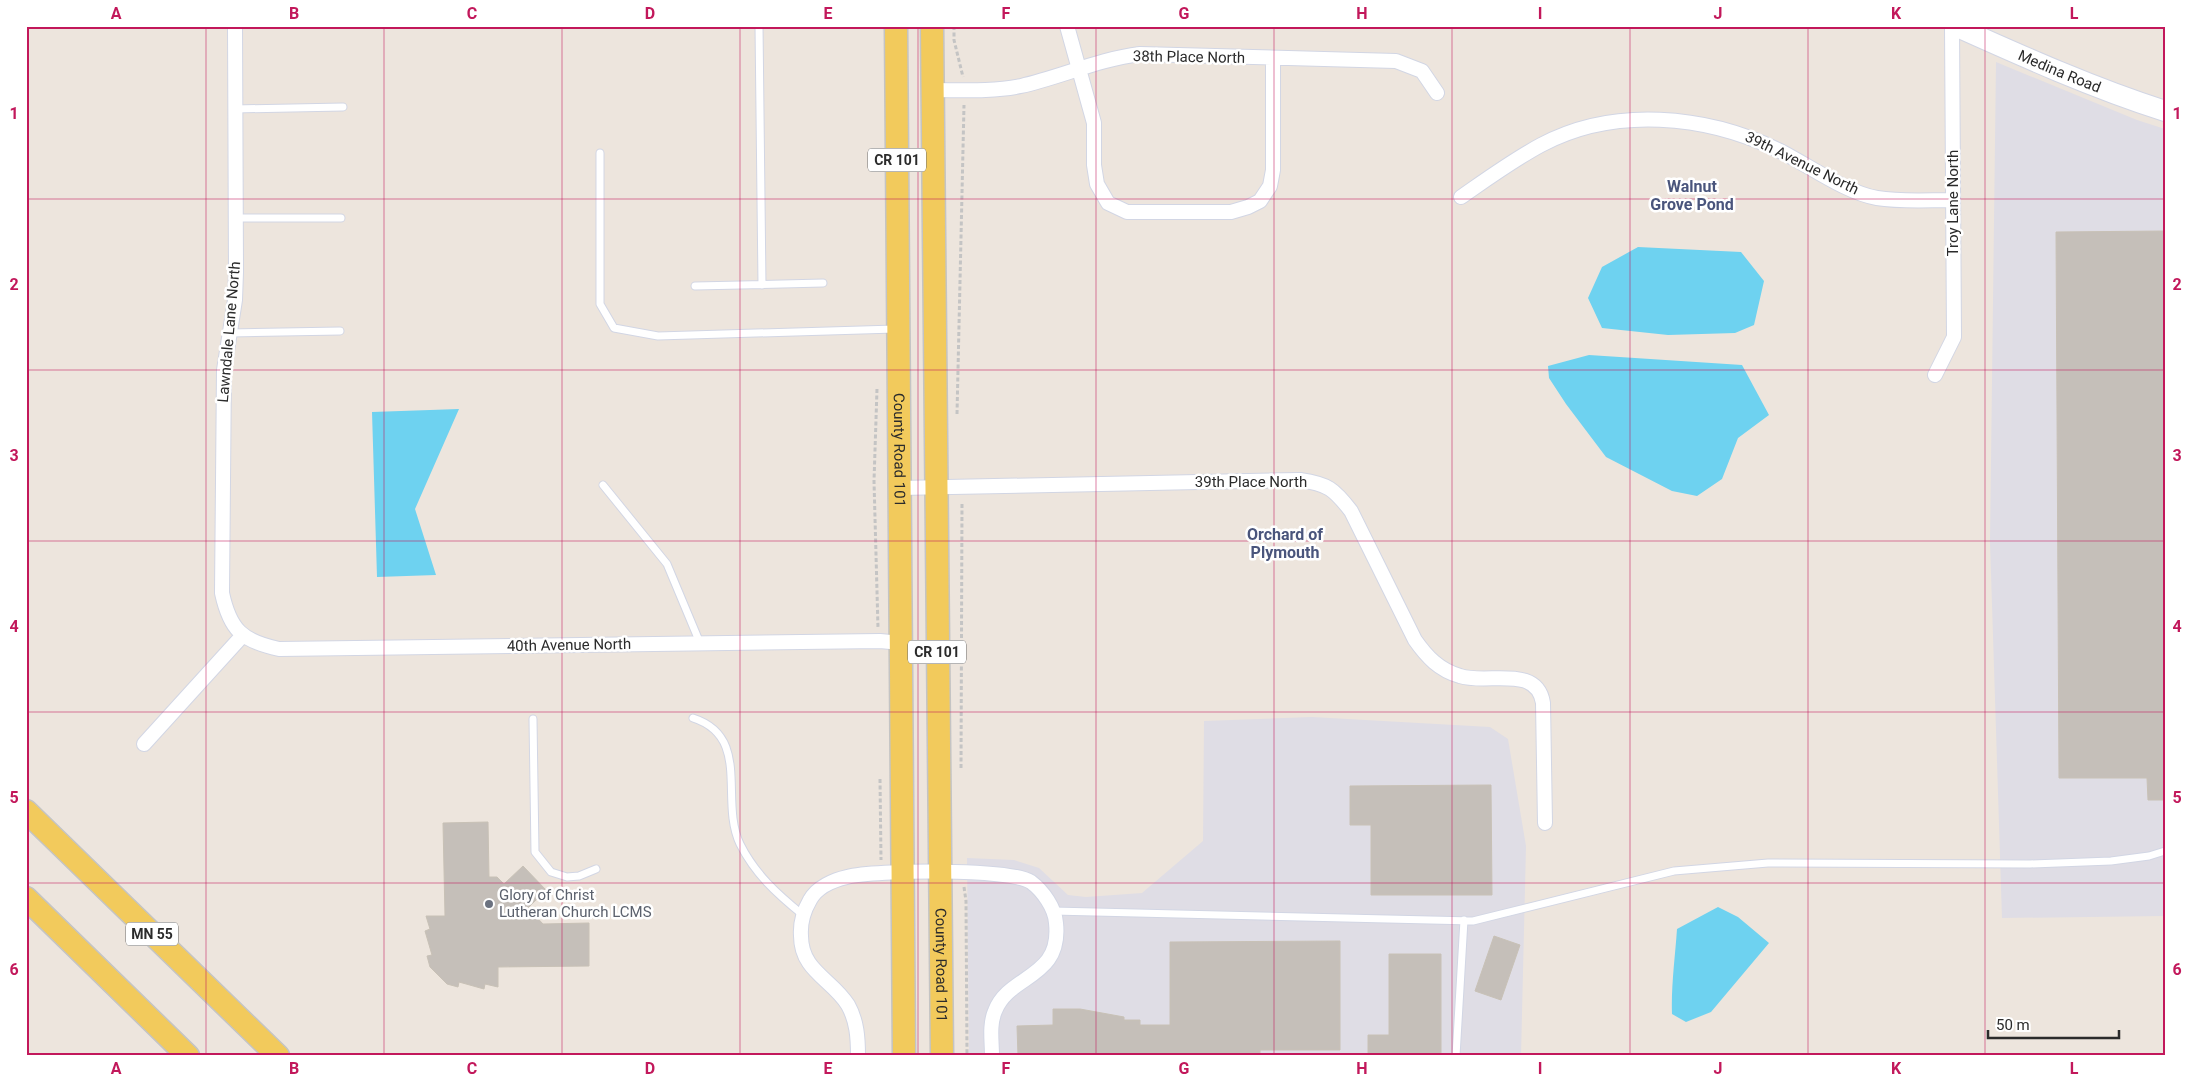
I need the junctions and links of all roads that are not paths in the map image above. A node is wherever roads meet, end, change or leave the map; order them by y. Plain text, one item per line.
1 (235, 26) edge
2 (759, 26) edge
3 (896, 26) edge
4 (932, 26) edge
5 (1067, 26) edge
6 (1954, 26) edge
7 (1273, 58) junction
8 (1079, 69) junction
9 (932, 90) junction
10 (1437, 93) dead end
11 (343, 107) dead end
12 (235, 109) junction
13 (2165, 111) edge
14 (600, 153) dead end
15 (1461, 197) dead end
16 (1952, 200) junction
17 (236, 218) junction
18 (341, 218) dead end
19 (823, 283) dead end
20 (762, 285) junction
21 (695, 286) dead end
22 (898, 329) junction
23 (340, 331) dead end
24 (230, 332) junction
25 (1935, 375) dead end
26 (603, 485) dead end
27 (899, 488) junction
28 (936, 488) junction
29 (241, 634) junction
30 (700, 643) junction
31 (901, 643) junction
32 (693, 718) dead end
33 (532, 719) dead end
34 (144, 744) dead end
35 (26, 811) edge
36 (1545, 823) dead end
37 (2165, 851) edge
38 (596, 869) dead end
39 (903, 873) junction
40 (939, 873) junction
41 (26, 898) edge
42 (1053, 911) junction
43 (803, 915) junction
44 (1464, 920) junction
45 (188, 1056) edge
46 (278, 1056) edge
47 (858, 1056) edge
48 (904, 1056) edge
49 (942, 1056) edge
50 (992, 1056) edge
51 (1456, 1056) edge

1 - 12 street, Lawndale Lane North
2 - 20 lane
3 - 22 main road, County Road 101 / CR 101
4 - 9 main road, County Road 101 / CR 101
5 - 8 street
6 - 13 street, Medina Road
6 - 16 street, Troy Lane North
7 - 8 street, 38th Place North
7 - 8 street
7 - 10 street, 38th Place North
8 - 9 street, 38th Place North
9 - 28 main road, County Road 101 / CR 101
11 - 12 lane
12 - 17 street, Lawndale Lane North
14 - 22 lane
15 - 16 street, 39th Avenue North
16 - 25 street, Troy Lane North
17 - 18 lane
17 - 24 street, Lawndale Lane North
19 - 20 lane
20 - 21 lane
22 - 27 main road, County Road 101 / CR 101
23 - 24 lane
24 - 29 street, Lawndale Lane North
26 - 30 lane
27 - 28 street, 39th Place North
27 - 31 main road, County Road 101 / CR 101
28 - 36 street, 39th Place North
28 - 40 main road, County Road 101 / CR 101
29 - 30 street, 40th Avenue North
29 - 34 street
30 - 31 street, 40th Avenue North
31 - 39 main road, County Road 101 / CR 101
32 - 43 lane
33 - 38 lane
35 - 46 main road, MN 55
37 - 44 lane
39 - 40 street
39 - 43 street
39 - 48 main road, County Road 101 / CR 101
40 - 42 street
40 - 49 main road, County Road 101 / CR 101
41 - 45 main road
42 - 44 lane
42 - 50 street
43 - 47 street
44 - 51 lane

